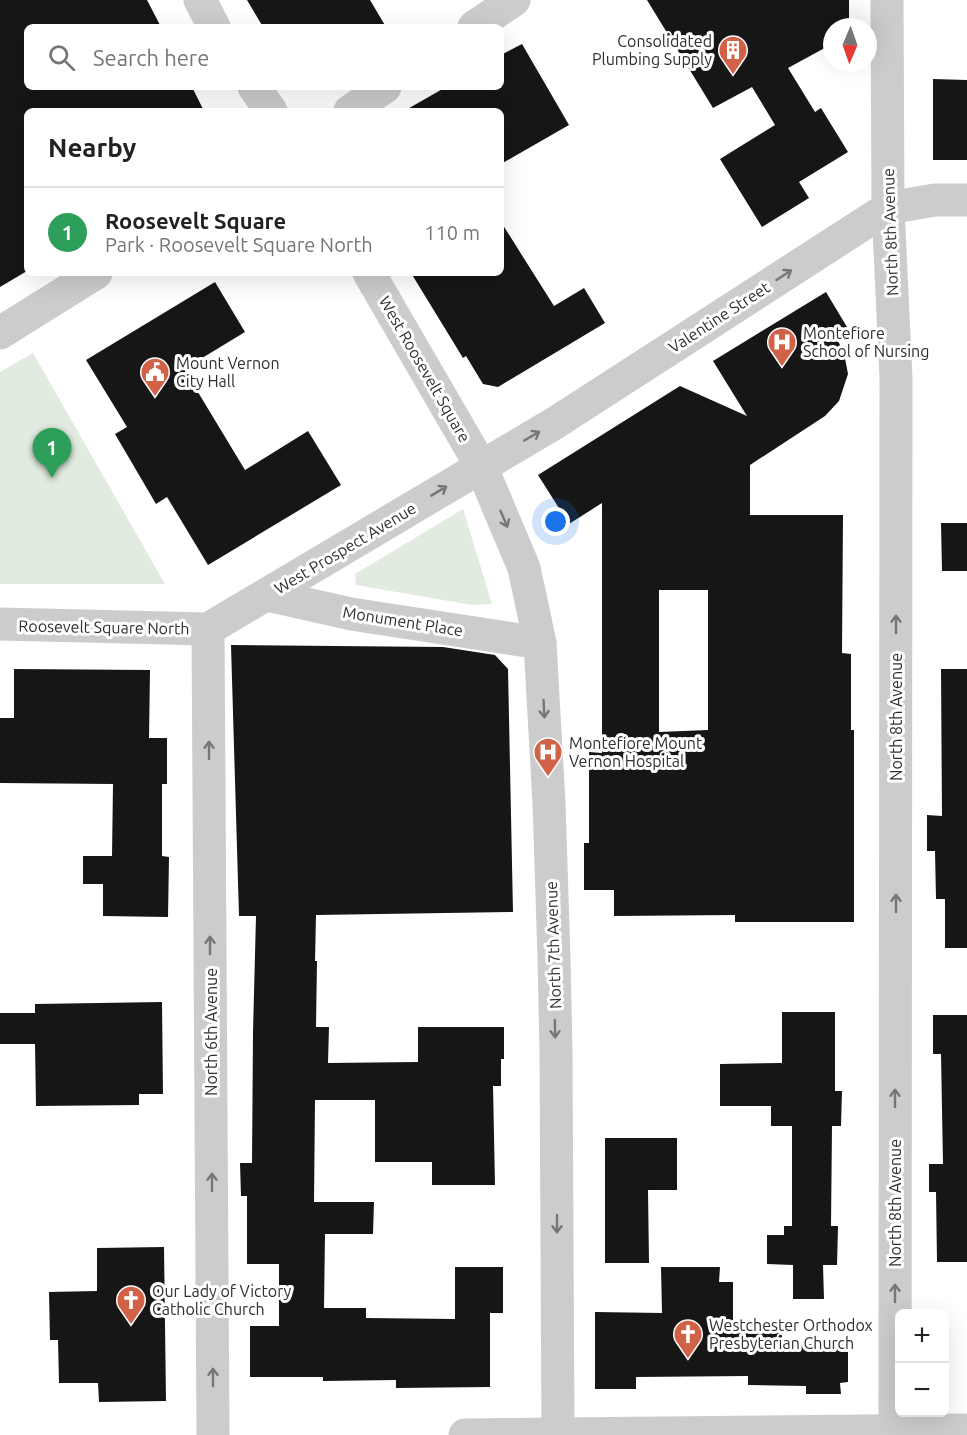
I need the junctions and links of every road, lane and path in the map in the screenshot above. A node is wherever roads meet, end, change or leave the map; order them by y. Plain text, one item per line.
1 (200, 0) edge
2 (514, 0) edge
3 (887, 0) edge
4 (212, 24) edge
5 (478, 24) edge
6 (257, 90) edge
7 (382, 90) edge
8 (269, 108) edge
9 (354, 108) edge
10 (967, 200) edge
11 (888, 208) junction
12 (91, 276) edge
13 (371, 276) edge
14 (0, 333) edge
15 (481, 466) junction
16 (267, 595) junction
17 (0, 624) edge
18 (208, 629) junction
19 (540, 643) junction
20 (967, 1430) edge
21 (895, 1432) edge
22 (558, 1434) edge
23 (213, 1435) edge
24 (465, 1435) edge

1 - 4 street
2 - 5 street
3 - 11 street, North 8th Avenue
6 - 8 street
7 - 9 street
10 - 11 street, Valentine Street
15 -> 11 street, Valentine Street
21 -> 11 street, North 8th Avenue
12 - 14 street
13 - 15 street, West Roosevelt Square
16 -> 15 street, West Prospect Avenue
15 -> 19 street, North 7th Avenue
16 - 18 street, West Prospect Avenue
16 - 19 street, Monument Place
17 - 18 street, Roosevelt Square North
23 -> 18 street, North 6th Avenue
19 -> 22 street, North 7th Avenue
20 - 21 street
21 - 22 street
22 - 24 street

